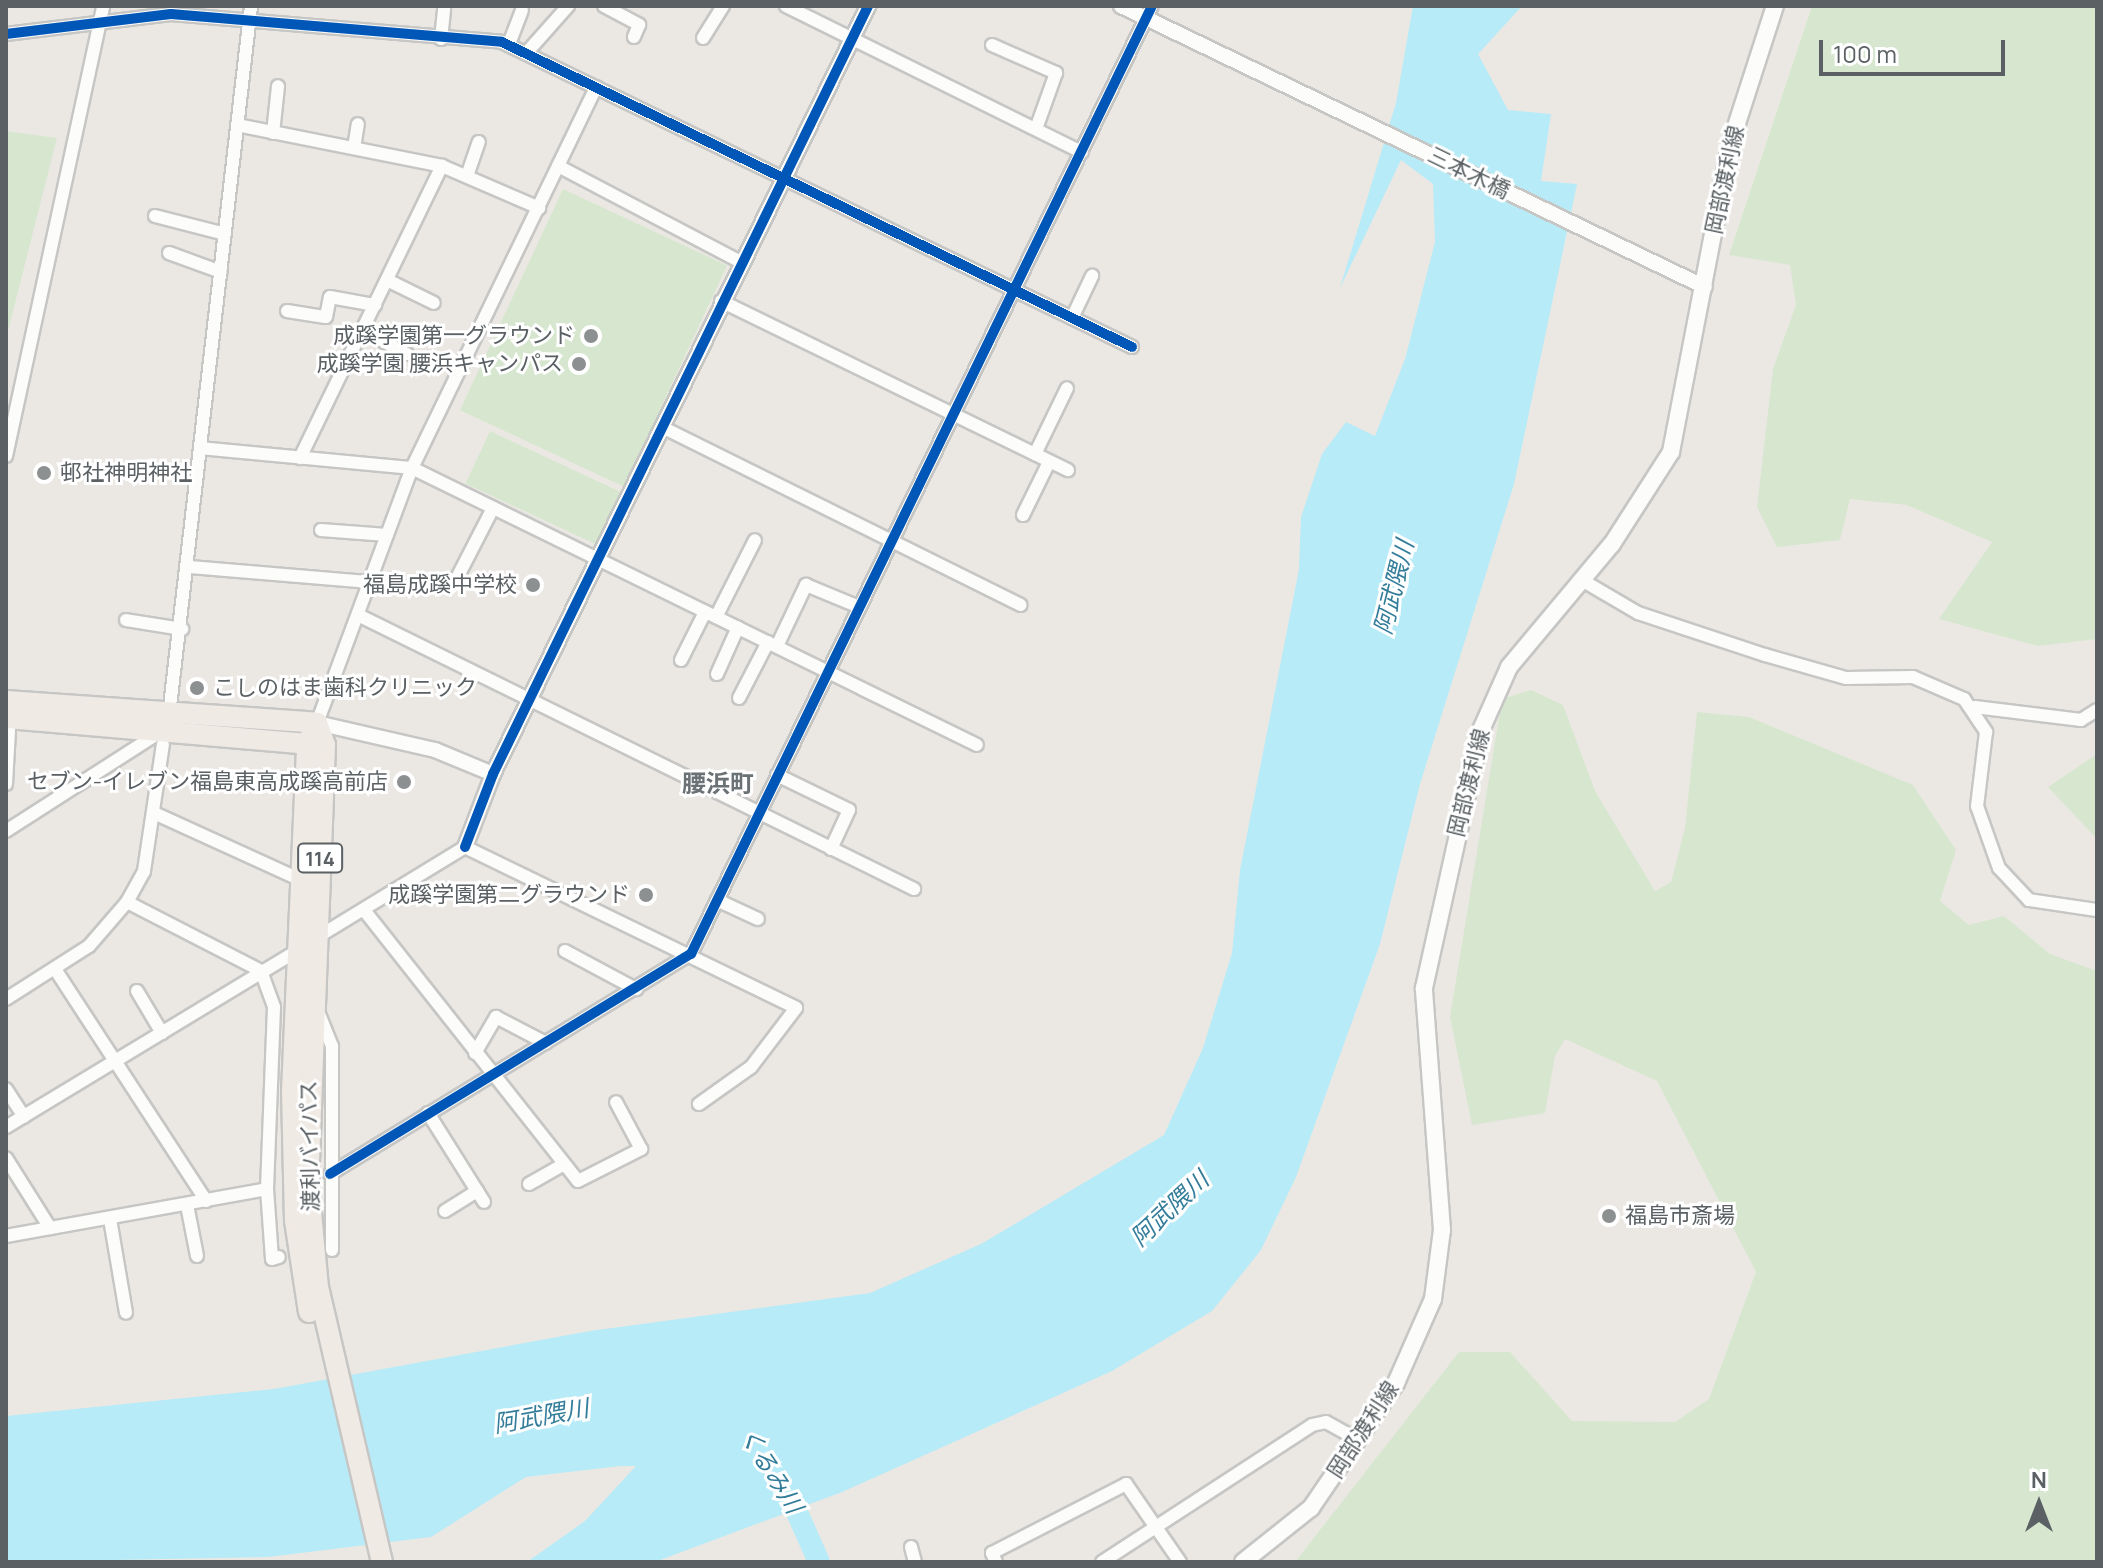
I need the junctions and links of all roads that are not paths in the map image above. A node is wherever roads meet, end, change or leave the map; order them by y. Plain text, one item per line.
1 (103, 6) edge
2 (251, 6) edge
3 (568, 6) edge
4 (604, 6) edge
5 (723, 6) edge
6 (868, 6) edge
7 (1121, 6) edge
8 (1775, 6) edge
9 (792, 7) edge
10 (444, 9) dead end
11 (522, 10) dead end
12 (1149, 12) edge
13 (101, 20) junction
14 (246, 23) junction
15 (6, 34) edge
16 (634, 37) dead end
17 (703, 38) dead end
18 (441, 39) junction
19 (852, 40) junction
20 (509, 44) junction
21 (992, 45) dead end
22 (529, 50) junction
23 (278, 86) dead end
24 (596, 87) junction
25 (358, 124) dead end
26 (237, 125) junction
27 (1036, 129) junction
28 (273, 133) junction
29 (479, 142) dead end
30 (354, 148) junction
31 (1082, 152) junction
32 (442, 166) junction
33 (558, 166) junction
34 (467, 176) junction
35 (782, 179) junction
36 (539, 208) junction
37 (155, 216) dead end
38 (225, 234) junction
39 (169, 253) dead end
40 (741, 262) junction
41 (221, 272) junction
42 (1092, 276) dead end
43 (387, 280) junction
44 (1705, 287) junction
45 (1016, 290) junction
46 (721, 301) junction
47 (434, 303) dead end
48 (375, 305) junction
49 (287, 311) dead end
50 (1072, 318) junction
51 (362, 330) junction
52 (1132, 347) dead end
53 (407, 354) dead end
54 (1067, 388) dead end
55 (956, 412) junction
56 (664, 428) junction
57 (200, 448) junction
58 (1035, 454) junction
59 (6, 456) edge
60 (300, 458) junction
61 (1049, 462) junction
62 (412, 468) junction
63 (1068, 470) dead end
64 (493, 508) junction
65 (1023, 515) dead end
66 (321, 530) dead end
67 (387, 535) junction
68 (755, 540) dead end
69 (892, 542) junction
70 (602, 559) junction
71 (190, 567) junction
72 (457, 578) dead end
73 (1580, 579) junction
74 (370, 582) junction
75 (1021, 605) dead end
76 (859, 607) junction
77 (358, 615) junction
78 (711, 615) junction
79 (126, 620) dead end
80 (738, 627) junction
81 (182, 629) junction
82 (772, 644) junction
83 (681, 660) dead end
84 (826, 672) junction
85 (717, 674) dead end
86 (739, 698) dead end
87 (530, 700) junction
88 (1975, 707) junction
89 (8, 710) edge
90 (2097, 710) edge
91 (317, 723) junction
92 (165, 730) junction
93 (352, 736) junction
94 (316, 745) junction
95 (977, 745) dead end
96 (493, 774) junction
97 (777, 775) junction
98 (6, 784) edge
99 (154, 813) junction
100 (759, 813) junction
101 (6, 831) edge
102 (465, 847) junction
103 (831, 849) junction
104 (303, 881) junction
105 (914, 889) dead end
106 (717, 900) junction
107 (127, 902) junction
108 (364, 910) junction
109 (2097, 910) edge
110 (758, 919) dead end
111 (309, 943) junction
112 (565, 951) dead end
113 (691, 954) junction
114 (55, 969) junction
115 (261, 971) junction
116 (636, 989) junction
117 (137, 991) dead end
118 (6, 999) edge
119 (313, 1000) junction
120 (162, 1033) junction
121 (546, 1043) junction
122 (475, 1053) junction
123 (115, 1063) junction
124 (492, 1074) junction
125 (6, 1089) edge
126 (616, 1102) dead end
127 (699, 1104) dead end
128 (428, 1113) junction
129 (24, 1117) junction
130 (6, 1127) edge
131 (6, 1158) edge
132 (564, 1164) junction
133 (330, 1174) junction
134 (529, 1184) dead end
135 (267, 1189) junction
136 (206, 1201) junction
137 (187, 1205) junction
138 (445, 1211) dead end
139 (110, 1219) junction
140 (50, 1228) junction
141 (6, 1236) edge
142 (332, 1250) dead end
143 (197, 1256) dead end
144 (279, 1257) dead end
145 (315, 1306) junction
146 (126, 1313) dead end
147 (1358, 1440) junction
148 (1157, 1528) junction
149 (911, 1547) dead end
150 (369, 1562) edge
151 (382, 1562) edge
152 (915, 1562) edge
153 (996, 1562) edge
154 (1102, 1562) edge
155 (1180, 1562) edge
156 (1243, 1562) edge

1 - 13 street
2 - 14 street
3 - 22 street
4 - 16 street
5 - 17 street
6 - 19 street
7 - 12 street, 三本木橋
8 - 44 main road, 岡部渡利線
9 - 19 street
10 - 18 street
11 - 20 street
12 - 31 street
12 - 44 street, 三本木橋
13 - 14 street
13 - 15 street
13 - 59 street
14 - 18 street
14 - 26 street
18 - 20 street
19 - 27 street
19 - 35 street
20 - 22 street
21 - 27 street
22 - 24 street
23 - 28 street
24 - 33 street
24 - 35 street
25 - 30 street
26 - 28 street
26 - 38 street
27 - 31 street
28 - 30 street
29 - 34 street
30 - 32 street
31 - 45 street
32 - 34 street
32 - 43 street
33 - 36 street
33 - 40 street
34 - 36 street
35 - 40 street
35 - 45 street
36 - 62 street
37 - 38 street
38 - 41 street
39 - 41 street
40 - 46 street
41 - 57 street
42 - 50 street
43 - 47 street
43 - 48 street
44 - 73 main road, 岡部渡利線
45 - 50 street
45 - 55 street
46 - 55 street
46 - 56 street
48 - 49 street
48 - 51 street
50 - 52 street
51 - 53 street
51 - 60 street
54 - 58 street
55 - 58 street
55 - 69 street
56 - 69 street
56 - 70 street
57 - 60 street
57 - 71 street
58 - 61 street
60 - 62 street
61 - 63 street
61 - 65 street
62 - 64 street
62 - 67 street
64 - 70 street
64 - 72 street
66 - 67 street
67 - 74 street
68 - 78 street
69 - 75 street
69 - 76 street
70 - 78 street
70 - 87 street
71 - 74 street
71 - 81 street
73 - 88 street
73 - 147 main road, 岡部渡利線
74 - 77 street
76 - 82 street
76 - 84 street
77 - 87 street
77 - 91 street
78 - 80 street
78 - 83 street
79 - 81 street
80 - 82 street
80 - 85 street
81 - 92 street
82 - 84 street
82 - 86 street
84 - 95 street
84 - 97 street
87 - 96 street
87 - 100 street
88 - 90 street
88 - 109 street
89 - 92 highway
89 - 98 street
91 - 92 highway
91 - 93 street
91 - 94 highway, 渡利バイパス / 114
92 - 94 highway
92 - 99 street
92 - 101 street
93 - 94 street
93 - 96 street
94 - 104 highway, 渡利バイパス / 114
94 - 111 highway, 渡利バイパス / 114
96 - 102 street
97 - 100 street
97 - 103 street
99 - 104 street
99 - 107 street
100 - 103 street
100 - 106 street
102 - 108 street
102 - 113 street
103 - 105 street
104 - 111 highway, 渡利バイパス / 114
106 - 110 street
106 - 113 street
107 - 114 street
107 - 115 street
108 - 111 street
108 - 122 street
111 - 115 street
111 - 119 highway, 渡利バイパス / 114
111 - 145 highway, 渡利バイパス / 114
112 - 116 street
113 - 116 street
113 - 127 street
114 - 118 street
114 - 123 street
115 - 120 street
115 - 135 street
116 - 121 street
117 - 120 street
119 - 133 street
119 - 145 highway, 渡利バイパス / 114
120 - 123 street
121 - 122 street
121 - 124 street
122 - 124 street
123 - 129 street
123 - 136 street
124 - 128 street
124 - 132 street
125 - 129 street
126 - 132 street
128 - 133 street
128 - 138 street
129 - 130 street
131 - 140 street
132 - 134 street
133 - 142 street
135 - 136 street
135 - 144 street
136 - 137 street
137 - 139 street
137 - 143 street
139 - 140 street
139 - 146 street
140 - 141 street
145 - 150 highway, 渡利バイパス / 114
145 - 151 highway, 渡利バイパス / 114
147 - 148 street
147 - 156 main road, 岡部渡利線
148 - 153 street
148 - 154 street
148 - 155 street
149 - 152 street

